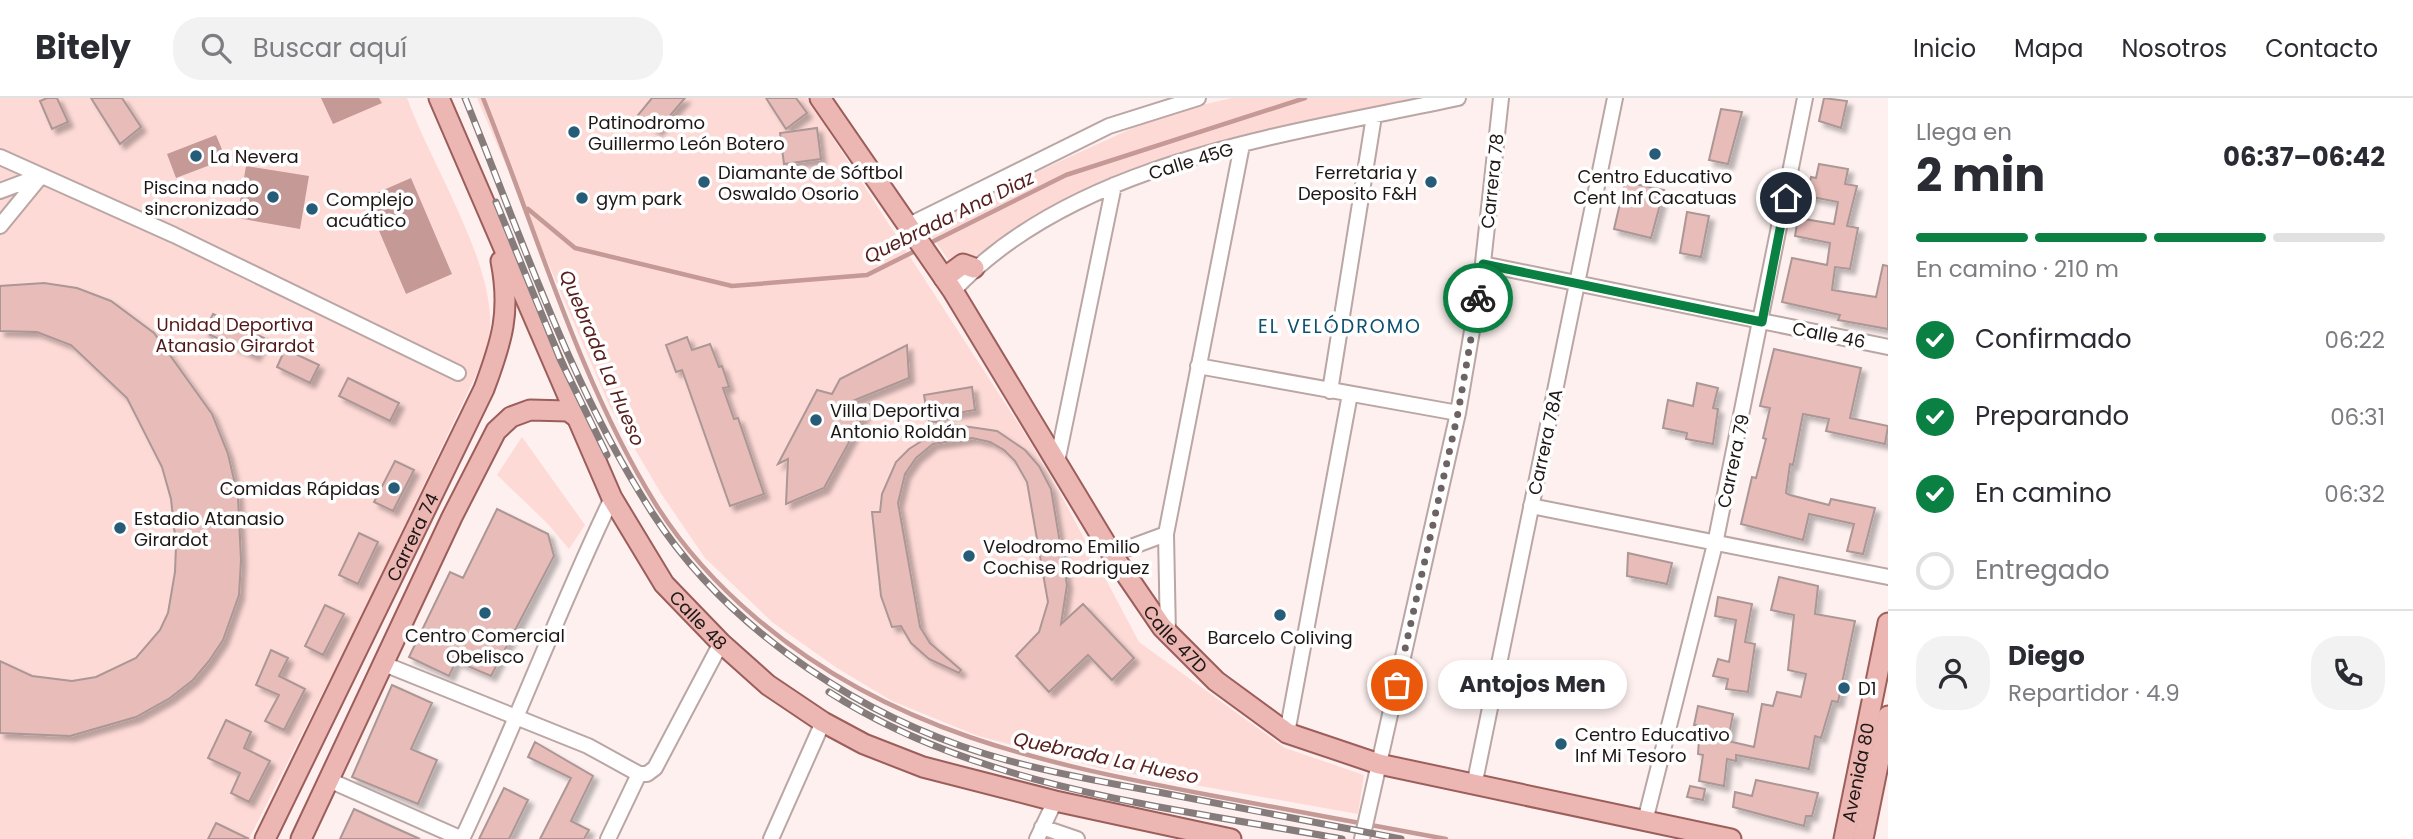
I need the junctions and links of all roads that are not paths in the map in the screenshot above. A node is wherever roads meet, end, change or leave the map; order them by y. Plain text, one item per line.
1 (439, 98) edge
2 (820, 98) edge
3 (1198, 98) edge
4 (1458, 98) edge
5 (1501, 98) edge
6 (1615, 98) edge
7 (1805, 98) edge
8 (1182, 100) edge
9 (1374, 116) junction
10 (1242, 145) junction
11 (0, 158) edge
12 (41, 176) junction
13 (1114, 185) junction
14 (0, 191) edge
15 (492, 223) junction
16 (0, 226) edge
17 (913, 230) junction
18 (1483, 264) junction
19 (974, 268) joint
20 (946, 281) junction
21 (1578, 284) junction
22 (1762, 322) junction
23 (1888, 347) edge
24 (1199, 366) junction
25 (458, 373) dead end
26 (1330, 391) junction
27 (1350, 394) junction
28 (1458, 413) junction
29 (578, 418) junction
30 (1057, 462) junction
31 (612, 499) junction
32 (1531, 506) junction
33 (1166, 534) junction
34 (1716, 544) junction
35 (1112, 554) junction
36 (1888, 577) edge
37 (1888, 623) edge
38 (1168, 636) junction
39 (721, 643) junction
40 (384, 664) junction
41 (1888, 716) edge
42 (518, 718) junction
43 (823, 722) junction
44 (1287, 733) junction
45 (1379, 764) junction
46 (639, 774) junction
47 (329, 780) junction
48 (1474, 786) junction
49 (1055, 801) junction
50 (1645, 821) junction
51 (1040, 833) edge
52 (1197, 836) edge
53 (1363, 836) edge
54 (265, 839) edge
55 (301, 839) edge
56 (462, 839) edge
57 (608, 839) edge
58 (771, 839) edge
59 (1077, 839) edge
60 (1231, 839) edge
61 (1731, 839) edge
62 (1844, 839) edge
63 (1863, 839) edge

1 - 15 main road, Calle 48
2 - 17 main road, Calle 47D
3 - 8 street
4 - 9 street, Calle 45G
5 - 18 street, Carrera 78
6 - 21 street, Carrera 78A
7 - 22 street, Carrera 79
8 - 17 street
9 - 10 street, Calle 45G
9 - 26 street
10 - 13 street, Calle 45G
10 - 24 street
11 - 12 street
12 - 14 street
12 - 16 street
12 - 25 street
13 - 19 street, Calle 45G
13 - 30 street
15 - 29 main road, Calle 48
15 - 54 main road, Carrera 74
17 - 20 main road, Calle 47D
18 - 21 street, Calle 46
18 - 28 street, Carrera 78
19 - 20 main road
20 - 30 main road, Calle 47D
21 - 22 street, Calle 46
21 - 32 street, Carrera 78A
22 - 23 street, Calle 46
22 - 34 street, Carrera 79
24 - 26 street
24 - 33 street
26 - 27 street
27 - 28 street
27 - 44 street
28 - 45 street, Carrera 78
29 - 31 main road, Calle 48
29 - 40 main road, Carrera 74
30 - 35 main road, Calle 47D
31 - 39 main road, Calle 48
31 - 42 street
32 - 34 street
32 - 48 street, Carrera 78A
33 - 35 street
33 - 38 street
34 - 36 street
34 - 50 street, Carrera 79
35 - 38 main road, Calle 47D
37 - 62 main road, Avenida 80
38 - 44 main road, Calle 47D
39 - 43 main road, Calle 48
39 - 46 street
40 - 42 street
40 - 47 main road, Carrera 74
41 - 63 main road, Avenida 80
42 - 46 street
42 - 56 street
43 - 49 main road, Calle 48
43 - 58 street
44 - 45 main road, Calle 47D
45 - 48 main road, Calle 47D
45 - 53 street, Carrera 78
46 - 57 street
47 - 55 main road, Carrera 74
47 - 56 street
48 - 50 main road, Calle 47D
49 - 51 street
49 - 52 main road, Calle 48
50 - 61 main road, Calle 47D
51 - 59 street
52 - 60 main road, Calle 48

